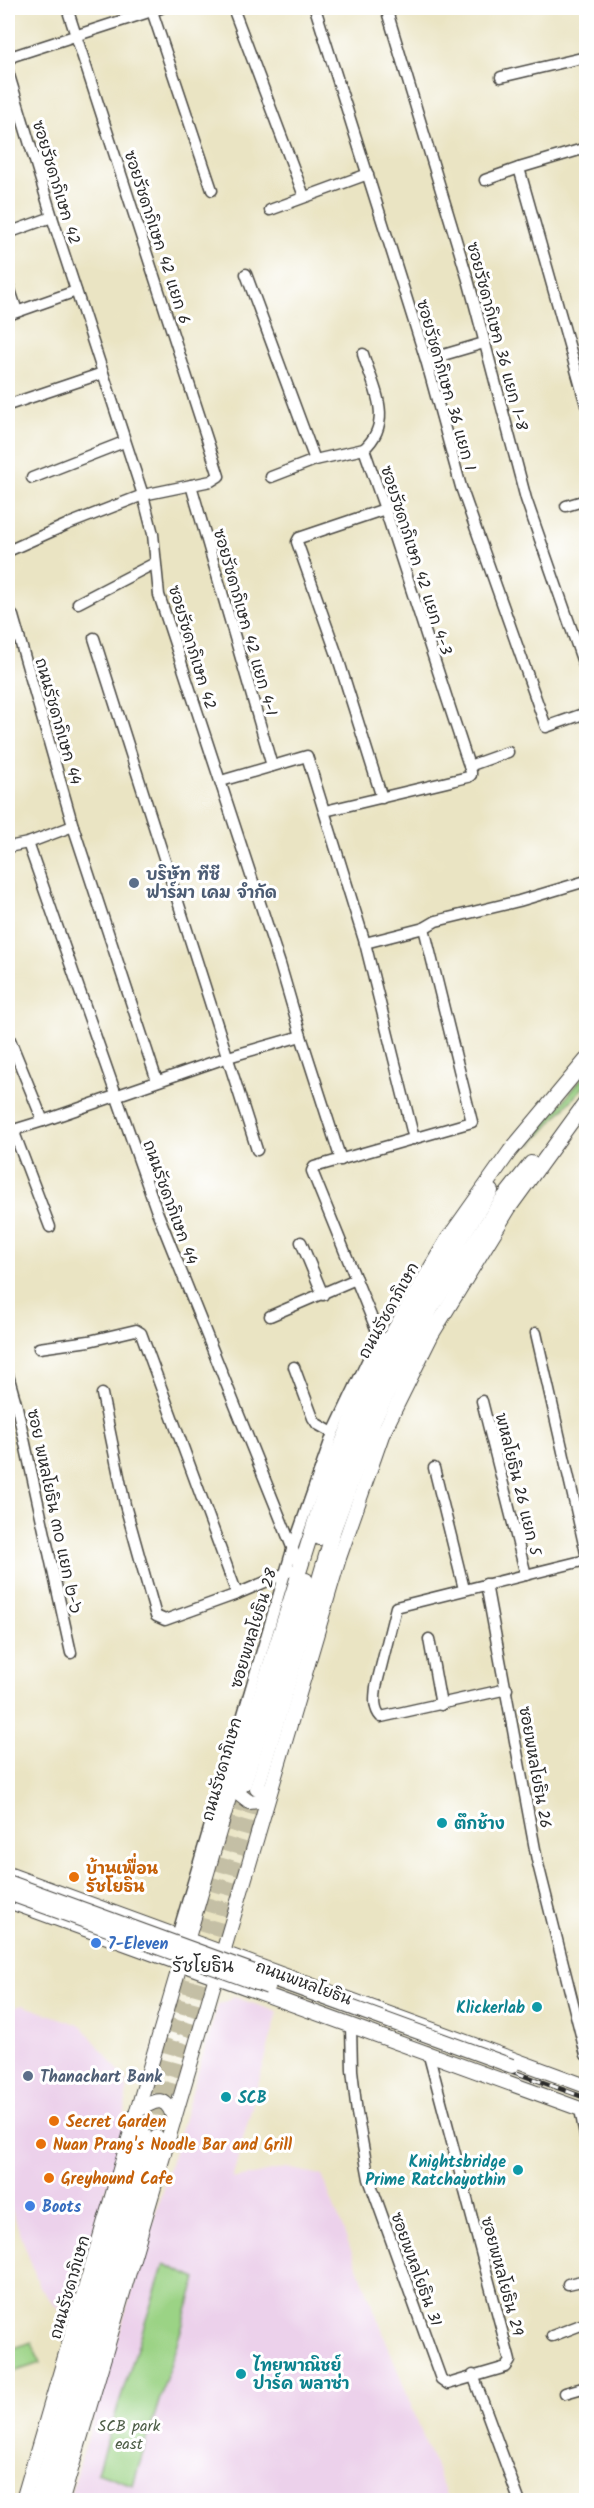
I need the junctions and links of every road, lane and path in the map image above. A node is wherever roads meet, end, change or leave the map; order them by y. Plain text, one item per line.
1 (68, 8) edge
2 (233, 8) edge
3 (315, 8) edge
4 (386, 8) edge
5 (155, 9) edge
6 (76, 36) junction
7 (586, 57) edge
8 (8, 61) edge
9 (8, 72) edge
10 (501, 77) dead end
11 (586, 148) edge
12 (519, 168) junction
13 (368, 174) junction
14 (485, 180) dead end
15 (212, 190) dead end
16 (304, 196) junction
17 (270, 210) dead end
18 (52, 218) junction
19 (8, 233) edge
20 (246, 274) dead end
21 (8, 284) edge
22 (76, 291) junction
23 (12, 313) edge
24 (484, 343) junction
25 (363, 354) dead end
26 (426, 360) junction
27 (103, 372) junction
28 (8, 405) edge
29 (586, 405) edge
30 (124, 442) junction
31 (364, 449) junction
32 (315, 460) junction
33 (271, 477) dead end
34 (32, 478) dead end
35 (191, 486) junction
36 (143, 495) junction
37 (586, 500) edge
38 (566, 506) dead end
39 (385, 509) junction
40 (8, 551) edge
41 (155, 563) junction
42 (78, 603) dead end
43 (8, 611) edge
44 (94, 638) dead end
45 (586, 670) edge
46 (586, 713) edge
47 (508, 752) dead end
48 (272, 766) junction
49 (469, 766) junction
50 (221, 781) junction
51 (382, 798) junction
52 (325, 811) junction
53 (73, 826) junction
54 (28, 843) junction
55 (8, 847) edge
56 (586, 881) edge
57 (424, 928) junction
58 (365, 943) junction
59 (8, 1035) edge
60 (301, 1036) junction
61 (228, 1057) junction
62 (586, 1060) edge
63 (157, 1081) junction
64 (556, 1094) junction
65 (116, 1095) junction
66 (583, 1107) edge
67 (43, 1121) junction
68 (414, 1139) junction
69 (257, 1150) dead end
70 (341, 1160) junction
71 (50, 1227) dead end
72 (301, 1242) dead end
73 (356, 1278) junction
74 (323, 1295) junction
75 (270, 1316) dead end
76 (536, 1333) dead end
77 (383, 1339) junction
78 (39, 1348) dead end
79 (294, 1367) dead end
80 (8, 1376) edge
81 (102, 1394) dead end
82 (482, 1401) dead end
83 (12, 1409) edge
84 (333, 1433) junction
85 (434, 1468) dead end
86 (292, 1550) junction
87 (586, 1553) edge
88 (586, 1560) edge
89 (300, 1567) junction
90 (285, 1574) junction
91 (526, 1575) junction
92 (486, 1584) junction
93 (464, 1589) junction
94 (237, 1594) junction
95 (429, 1639) dead end
96 (71, 1653) dead end
97 (507, 1689) junction
98 (441, 1705) junction
99 (252, 1784) junction
100 (8, 1874) edge
101 (8, 1881) edge
102 (8, 1893) edge
103 (8, 1901) edge
104 (104, 1909) junction
105 (98, 1933) junction
106 (182, 1938) junction
107 (222, 1952) junction
108 (181, 1965) junction
109 (281, 1973) junction
110 (215, 1977) junction
111 (271, 1998) junction
112 (351, 2027) junction
113 (428, 2052) junction
114 (586, 2055) edge
115 (511, 2070) junction
116 (584, 2085) edge
117 (584, 2109) edge
118 (137, 2111) junction
119 (174, 2120) junction
120 (586, 2141) edge
121 (586, 2280) edge
122 (568, 2284) dead end
123 (586, 2323) edge
124 (552, 2336) dead end
125 (473, 2375) junction
126 (586, 2387) edge
127 (565, 2393) dead end
128 (23, 2500) edge
129 (37, 2500) edge
130 (49, 2500) edge
131 (62, 2500) edge
132 (519, 2500) edge

1 - 6 street, ซอยรัชดาภิเษก 42 แยก 6
2 - 16 street
3 - 13 street, ซอยรัชดาภิเษก 36 แยก 1
4 - 24 street, ซอยรัชดาภิเษก 36 แยก 1-8
5 - 6 street
5 - 15 street
6 - 8 street
6 - 35 street, ซอยรัชดาภิเษก 42 แยก 6
7 - 10 street
9 - 18 street, ซอยรัชดาภิเษก 42
11 - 12 street
12 - 14 street
12 - 29 street
13 - 16 street
13 - 26 street, ซอยรัชดาภิเษก 36 แยก 1
16 - 17 street
18 - 19 street
18 - 22 street, ซอยรัชดาภิเษก 42
20 - 32 street
21 - 23 street
22 - 23 street
22 - 27 street, ซอยรัชดาภิเษก 42
24 - 26 street
24 - 45 street, ซอยรัชดาภิเษก 36 แยก 1-8
25 - 31 street
26 - 46 street, ซอยรัชดาภิเษก 36 แยก 1
27 - 28 street
27 - 30 street, ซอยรัชดาภิเษก 42
30 - 34 street
30 - 36 street, ซอยรัชดาภิเษก 42
31 - 32 street, ซอยรัชดาภิเษก 42 แยก 4-3
31 - 39 street, ซอยรัชดาภิเษก 42 แยก 4-3
32 - 33 street, ซอยรัชดาภิเษก 42 แยก 4-3
35 - 36 street
35 - 48 street, ซอยรัชดาภิเษก 42 แยก 4-1
36 - 40 street
36 - 41 street, ซอยรัชดาภิเษก 42
37 - 38 street
39 - 49 street, ซอยรัชดาภิเษก 42 แยก 4-3
39 - 51 street
41 - 42 street
41 - 50 street, ซอยรัชดาภิเษก 42
43 - 53 street, ถนนรัชดาภิเษก 44
44 - 61 street
47 - 49 street
48 - 50 street
48 - 52 street
49 - 51 street
50 - 60 street, ซอยรัชดาภิเษก 42
51 - 52 street
52 - 58 street
53 - 54 street
53 - 63 street, ถนนรัชดาภิเษก 44
54 - 55 street
54 - 65 street, ถนนรัชดาภิเษก 44
56 - 57 street
57 - 58 street
57 - 68 street
58 - 68 street
59 - 67 street
60 - 61 street
60 - 70 street, ซอยรัชดาภิเษก 42
61 - 63 street
61 - 69 street
62 - 64 main road, ถนนรัชดาภิเษก
63 - 65 street
64 - 77 main road, ถนนรัชดาภิเษก
64 - 99 main road, ถนนรัชดาภิเษก
65 - 67 street
65 - 86 street, ถนนรัชดาภิเษก 44
66 - 99 main road, ถนนรัชดาภิเษก
67 - 71 street
68 - 70 street
70 - 73 street
72 - 74 street
73 - 74 street
73 - 77 street
74 - 75 street
76 - 87 street
77 - 84 street, ซอยพหลโยธิน 28
77 - 89 main road, ถนนรัชดาภิเษก
78 - 94 street
79 - 84 street
80 - 83 street, ซอย พหลโยธิน ๓๐ แยก ๒-๖
81 - 94 street
82 - 91 street, พหลโยธิน 26 แยก 5
83 - 96 street, ซอย พหลโยธิน ๓๐ แยก ๒-๖
84 - 86 street, ซอยพหลโยธิน 28
85 - 93 street
86 - 89 street, ถนนรัชดาภิเษก 44
86 - 90 street, ซอยพหลโยธิน 28
88 - 91 street
89 - 90 street
89 - 99 main road, ถนนรัชดาภิเษก
90 - 94 street
90 - 106 street, ซอยพหลโยธิน 28
91 - 92 street
92 - 93 street
92 - 97 street, ซอยพหลโยธิน 26
93 - 98 street
95 - 98 street
97 - 98 street
97 - 114 street, ซอยพหลโยธิน 26
99 - 106 main road, ถนนรัชดาภิเษก
99 - 107 main road, ถนนรัชดาภิเษก
100 - 104 main road, ถนนพหลโยธิน
101 - 115 main road, ถนนพหลโยธิน, bridge
102 - 115 main road, ถนนพหลโยธิน, bridge
103 - 105 main road, ถนนพหลโยธิน
104 - 105 main road
104 - 106 main road, ถนนพหลโยธิน
105 - 108 main road, ถนนพหลโยธิน
106 - 107 main road, ถนนพหลโยธิน
106 - 108 main road, ถนนรัชดาภิเษก
107 - 109 main road, ถนนพหลโยธิน
107 - 110 main road, ถนนรัชดาภิเษก
108 - 110 main road, ถนนพหลโยธิน
108 - 118 main road, ถนนรัชดาภิเษก
109 - 111 main road
109 - 116 main road, ถนนพหลโยธิน
110 - 111 main road, ถนนพหลโยธิน
110 - 119 main road, ถนนรัชดาภิเษก
111 - 112 main road, ถนนพหลโยธิน
112 - 113 main road, ถนนพหลโยธิน
112 - 125 street, ซอยพหลโยธิน 31
113 - 117 main road, ถนนพหลโยธิน
113 - 125 street, ซอยพหลโยธิน 29
115 - 116 main road, ถนนพหลโยธิน
115 - 117 main road, ถนนพหลโยธิน
117 - 120 street
118 - 119 main road
118 - 128 main road, ถนนรัชดาภิเษก
119 - 131 main road, ถนนรัชดาภิเษก
121 - 122 street
123 - 124 street
125 - 132 street
126 - 127 street
129 - 130 main road, ถนนรัชดาภิเษก

